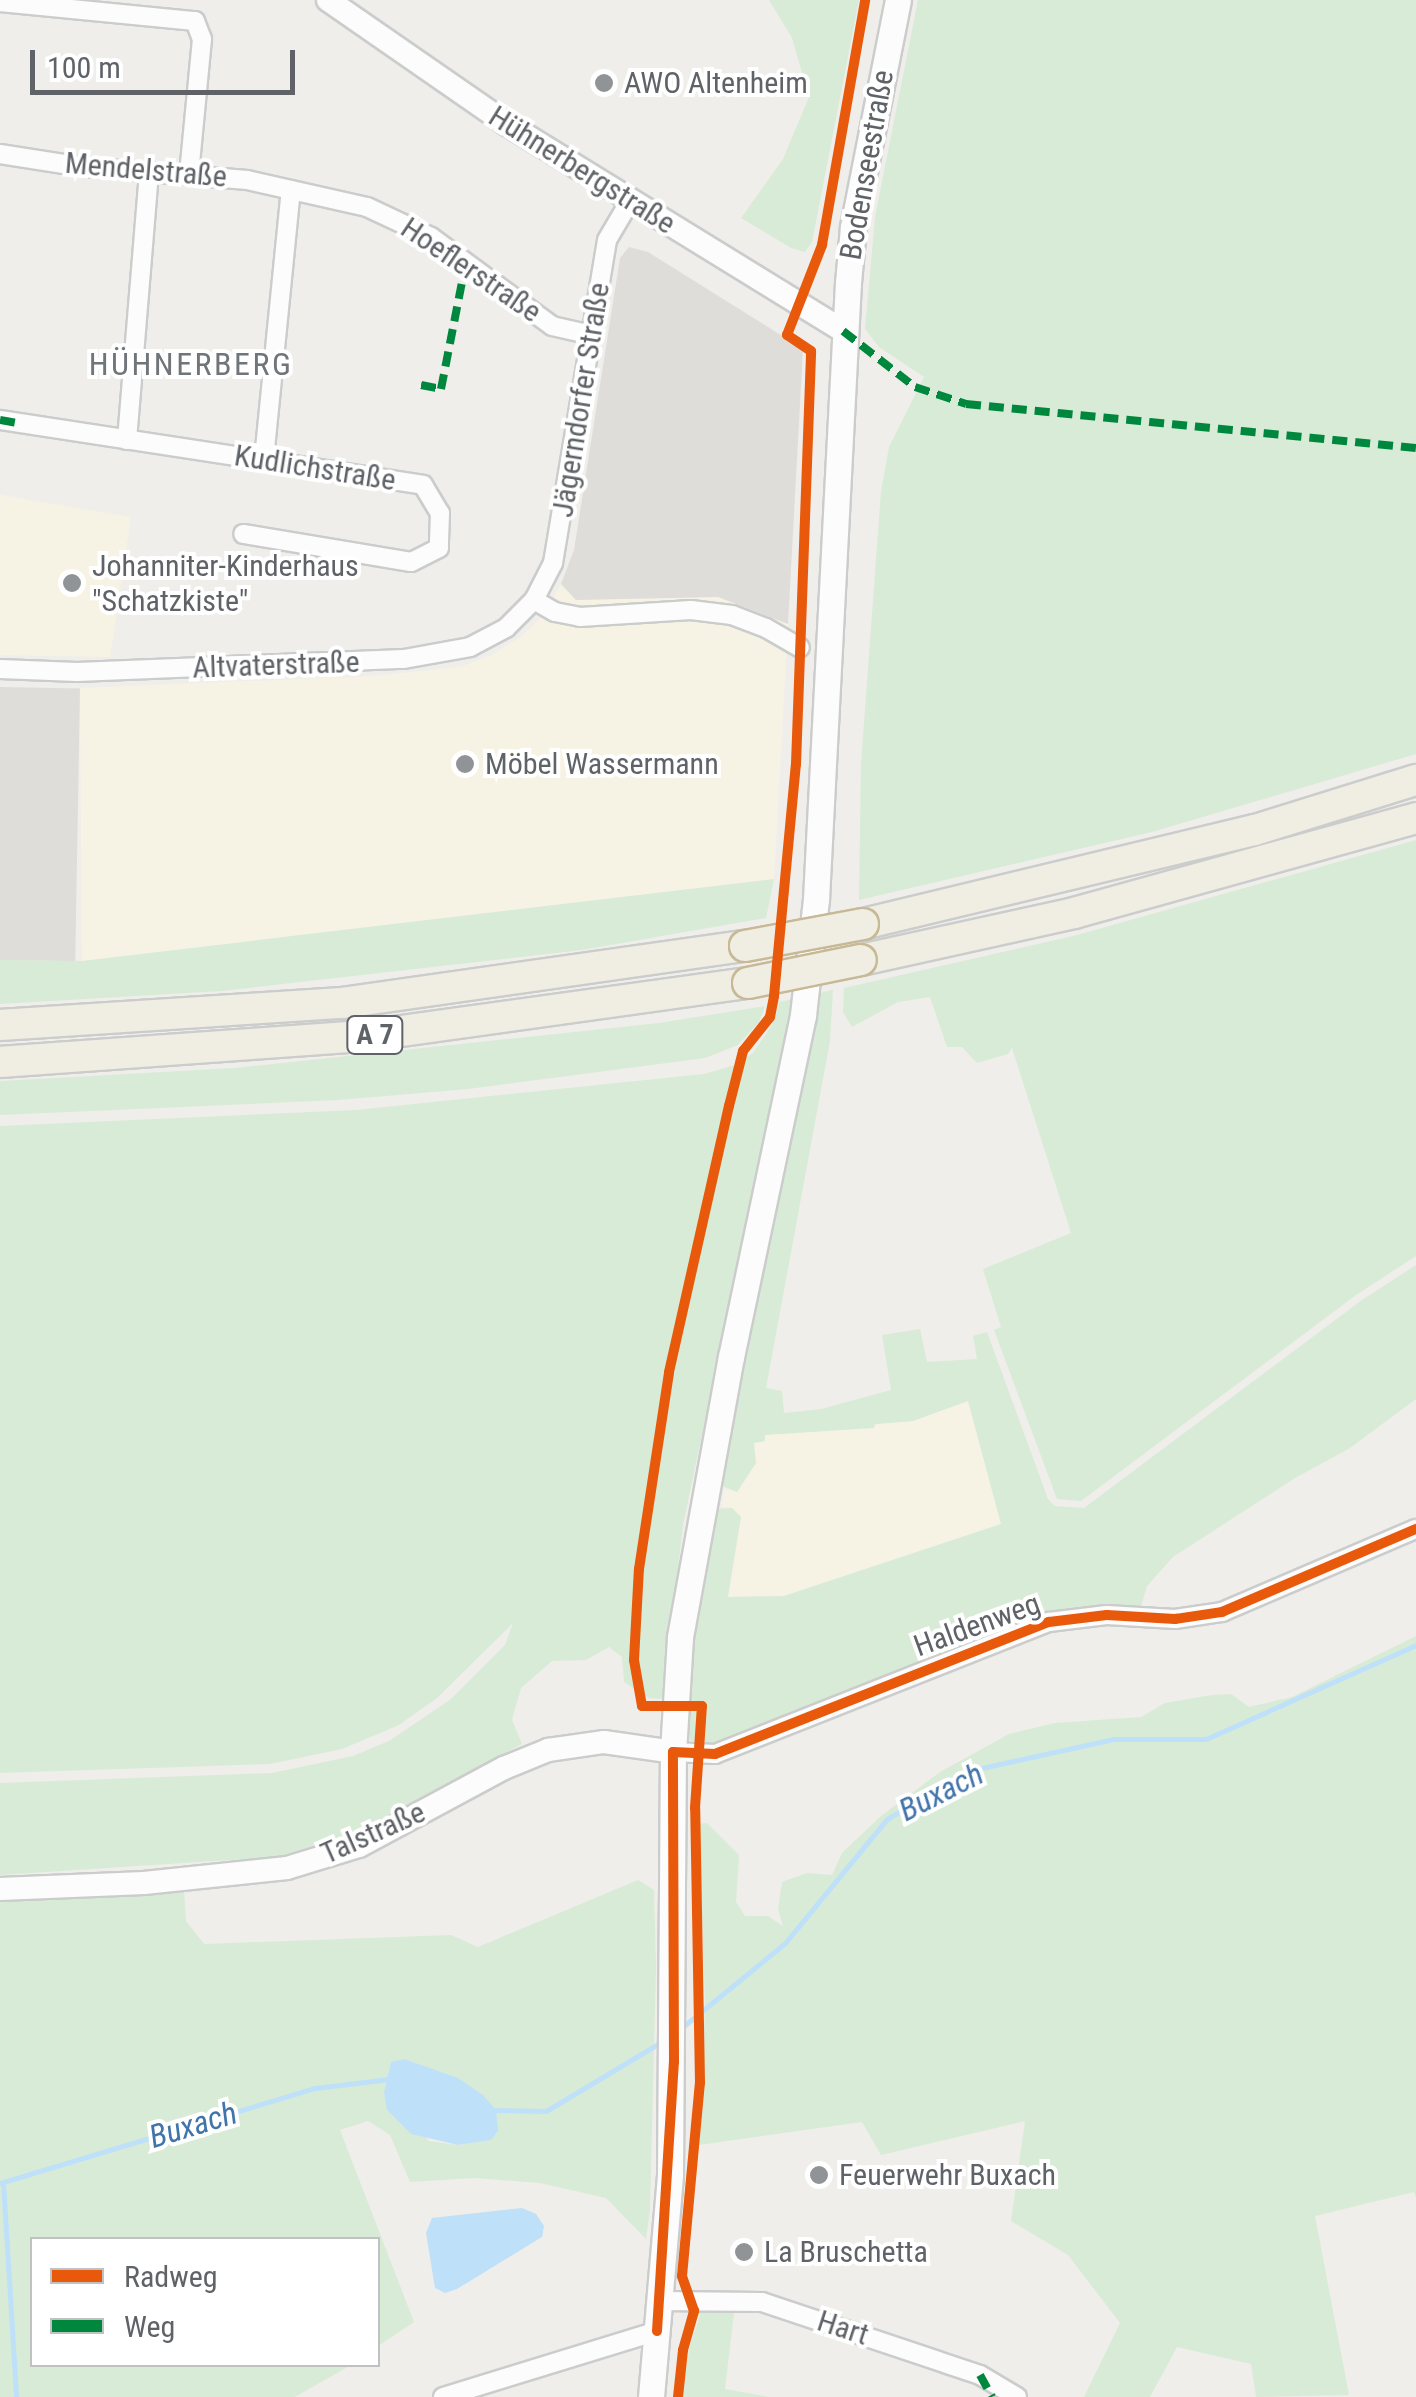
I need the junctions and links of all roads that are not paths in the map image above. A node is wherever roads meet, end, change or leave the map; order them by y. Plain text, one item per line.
1 (328, 0) edge
2 (898, 0) edge
3 (0, 2) edge
4 (0, 154) edge
5 (148, 172) junction
6 (189, 174) junction
7 (291, 190) junction
8 (630, 201) junction
9 (843, 331) junction
10 (592, 336) junction
11 (0, 420) edge
12 (127, 440) junction
13 (264, 459) junction
14 (243, 534) dead end
15 (534, 600) junction
16 (800, 648) dead end
17 (0, 670) edge
18 (1416, 780) edge
19 (1416, 818) edge
20 (0, 1025) edge
21 (0, 1062) edge
22 (1416, 1529) edge
23 (673, 1752) junction
24 (0, 1890) edge
25 (659, 2301) junction
26 (657, 2331) junction
27 (442, 2397) edge
28 (651, 2397) edge
29 (1017, 2397) edge

1 - 8 street, Hühnerbergstraße
2 - 9 main road, Bodenseestraße
3 - 6 street
4 - 5 street, Mendelstraße
5 - 6 street, Mendelstraße
5 - 12 street
6 - 7 street, Mendelstraße
7 - 10 street, Hoeflerstraße
7 - 13 street
8 - 9 street, Hühnerbergstraße
8 - 10 street, Jägerndorfer Straße
9 - 23 main road, Bodenseestraße
10 - 15 street, Jägerndorfer Straße
11 - 12 street, Kudlichstraße
12 - 13 street, Kudlichstraße
13 - 14 street, Kudlichstraße
15 - 16 street
15 - 17 street, Altvaterstraße
18 - 20 highway, A 7, bridge
19 - 21 highway, A 7, bridge
22 - 23 street, Haldenweg
23 - 24 street, Talstraße
23 - 25 main road, Bodenseestraße
25 - 26 main road, Bodenseestraße
25 - 29 street, Hart
26 - 27 street
26 - 28 main road, Bodenseestraße

